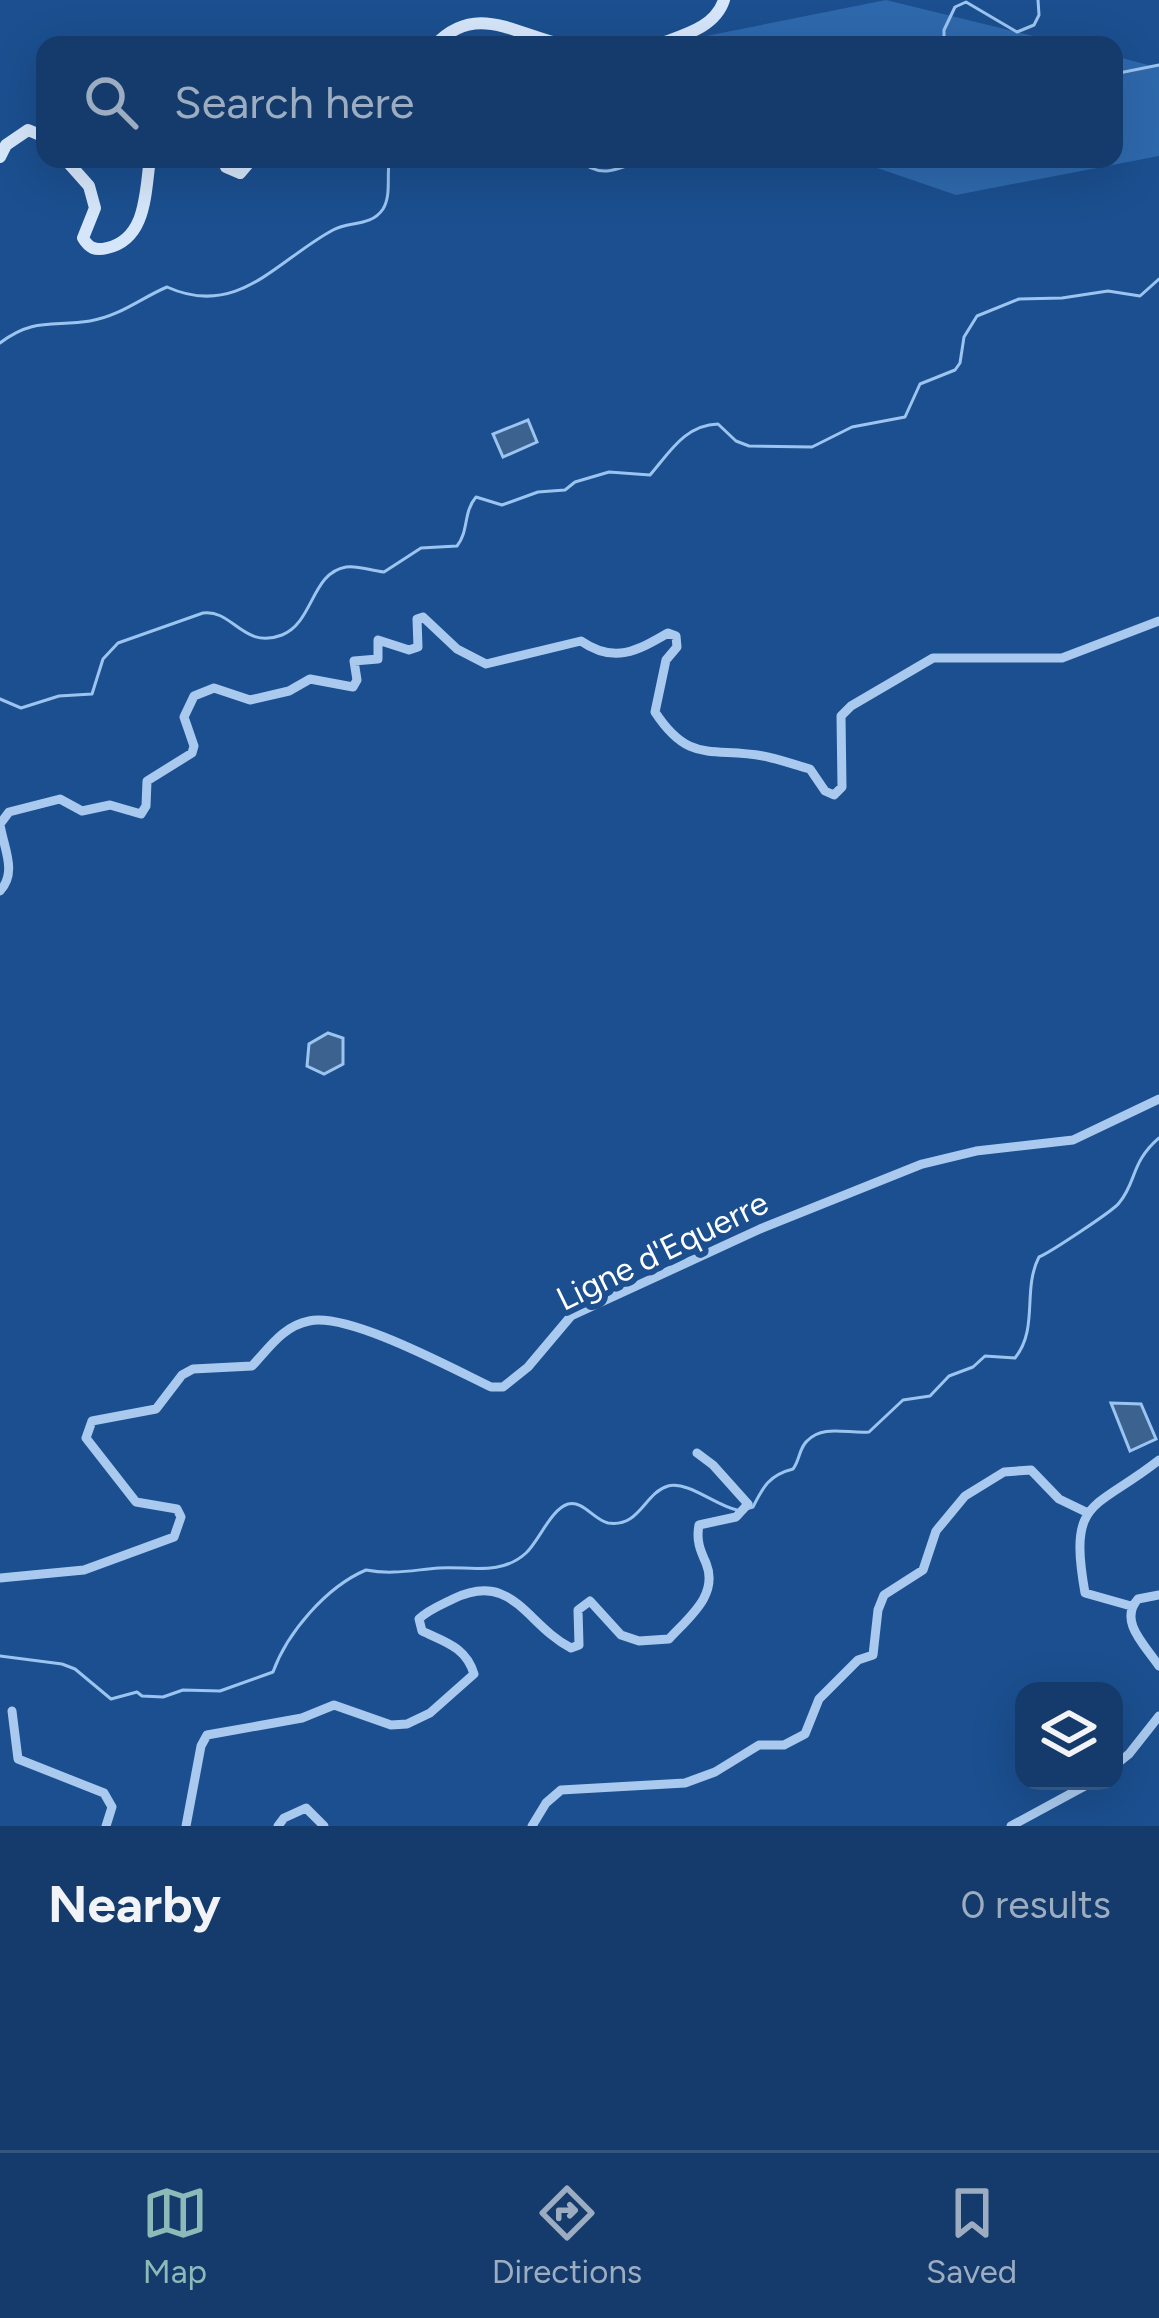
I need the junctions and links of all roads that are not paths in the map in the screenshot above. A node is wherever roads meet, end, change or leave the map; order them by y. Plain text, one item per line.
1 (724, 0) edge
2 (443, 36) edge
3 (531, 36) edge
4 (679, 36) edge
5 (36, 133) edge
6 (0, 157) edge
7 (73, 168) edge
8 (149, 168) edge
9 (1159, 622) edge
10 (0, 891) edge
11 (1159, 1099) edge
12 (697, 1453) dead end
13 (1159, 1460) edge
14 (1086, 1512) junction
15 (0, 1579) edge
16 (1159, 1595) edge
17 (1132, 1606) junction
18 (1159, 1666) edge
19 (12, 1711) dead end
20 (1159, 1716) edge
21 (1123, 1759) edge
22 (1078, 1790) edge
23 (106, 1826) edge
24 (186, 1826) edge
25 (278, 1826) edge
26 (324, 1826) edge
27 (532, 1826) edge
28 (1012, 1826) edge

1 - 4 main road
2 - 3 main road
5 - 6 main road
7 - 8 main road
9 - 10 street
11 - 15 street, Ligne d'Equerre
12 - 24 street
13 - 14 street
14 - 17 street
14 - 27 street
16 - 17 street
17 - 18 street
19 - 23 street
20 - 21 street
22 - 28 street
25 - 26 street

